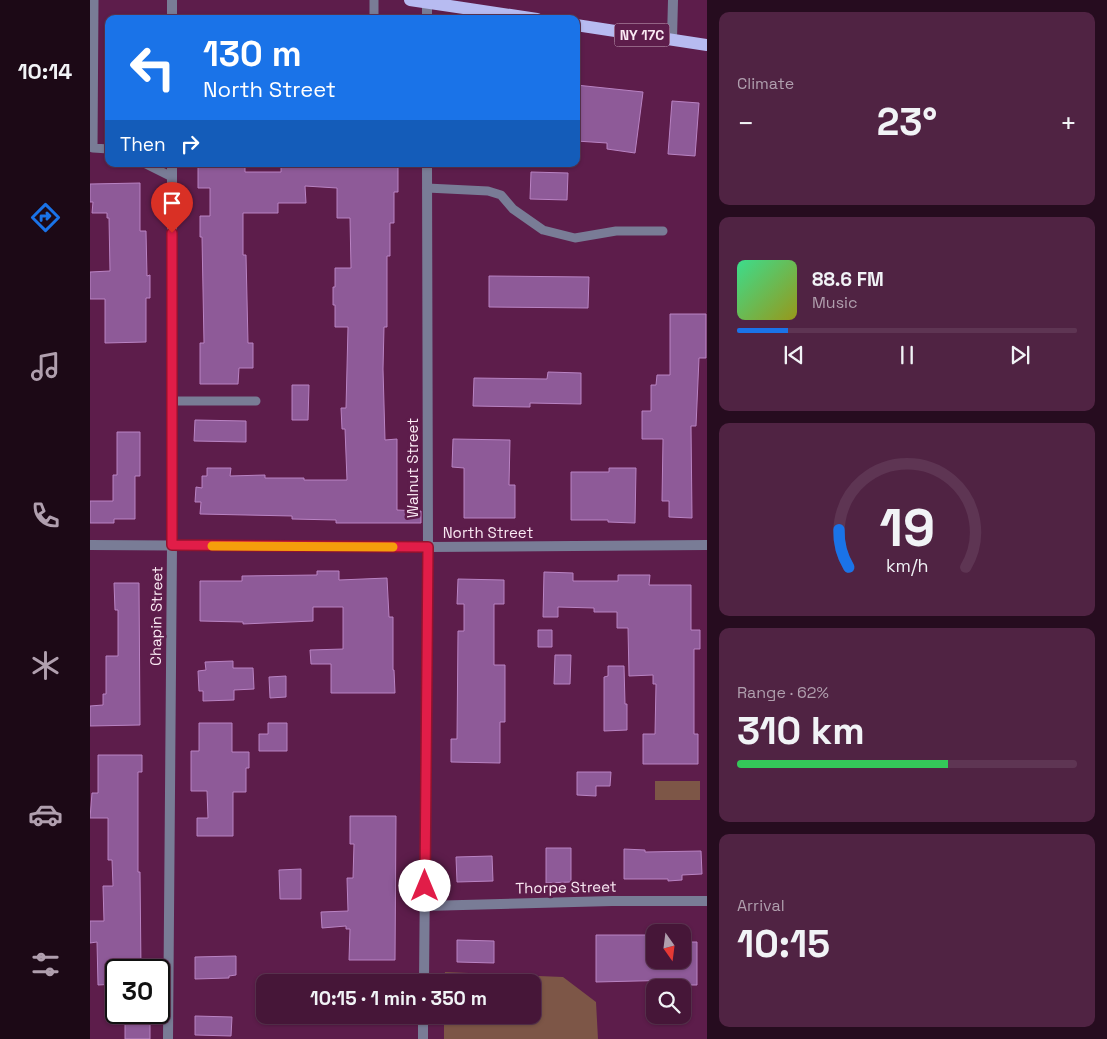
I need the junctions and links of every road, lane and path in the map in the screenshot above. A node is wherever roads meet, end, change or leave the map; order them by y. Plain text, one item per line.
1 (94, 0) edge
2 (172, 0) edge
3 (374, 0) edge
4 (410, 0) edge
5 (673, 0) edge
6 (427, 1) edge
7 (172, 15) edge
8 (374, 15) edge
9 (427, 15) edge
10 (512, 15) edge
11 (580, 26) edge
12 (672, 39) junction
13 (707, 45) edge
14 (92, 148) edge
15 (105, 149) edge
16 (152, 167) edge
17 (172, 167) edge
18 (427, 167) edge
19 (172, 177) junction
20 (427, 188) junction
21 (663, 231) dead end
22 (172, 401) junction
23 (256, 401) dead end
24 (90, 545) edge
25 (172, 545) junction
26 (707, 545) edge
27 (428, 547) junction
28 (707, 901) edge
29 (425, 906) junction
30 (424, 974) edge
31 (423, 1024) edge
32 (168, 1039) edge
33 (423, 1039) edge

1 - 14 lane
2 - 7 street
3 - 8 lane
4 - 6 main road
5 - 12 street
6 - 9 street
6 - 10 main road
11 - 12 main road, NY 17C
12 - 13 main road, NY 17C
14 - 15 lane
16 - 19 lane
17 - 19 street, Chapin Street
18 - 20 street, Walnut Street
19 - 22 street, Chapin Street
20 - 21 lane
20 - 27 street, Walnut Street
22 - 23 lane
22 - 25 street, Chapin Street
24 - 25 street, North Street
25 - 27 street, North Street
25 - 32 street, Chapin Street
26 - 27 street, North Street
27 - 29 street, Walnut Street
28 - 29 street, Thorpe Street
29 - 30 street, Walnut Street
31 - 33 street

